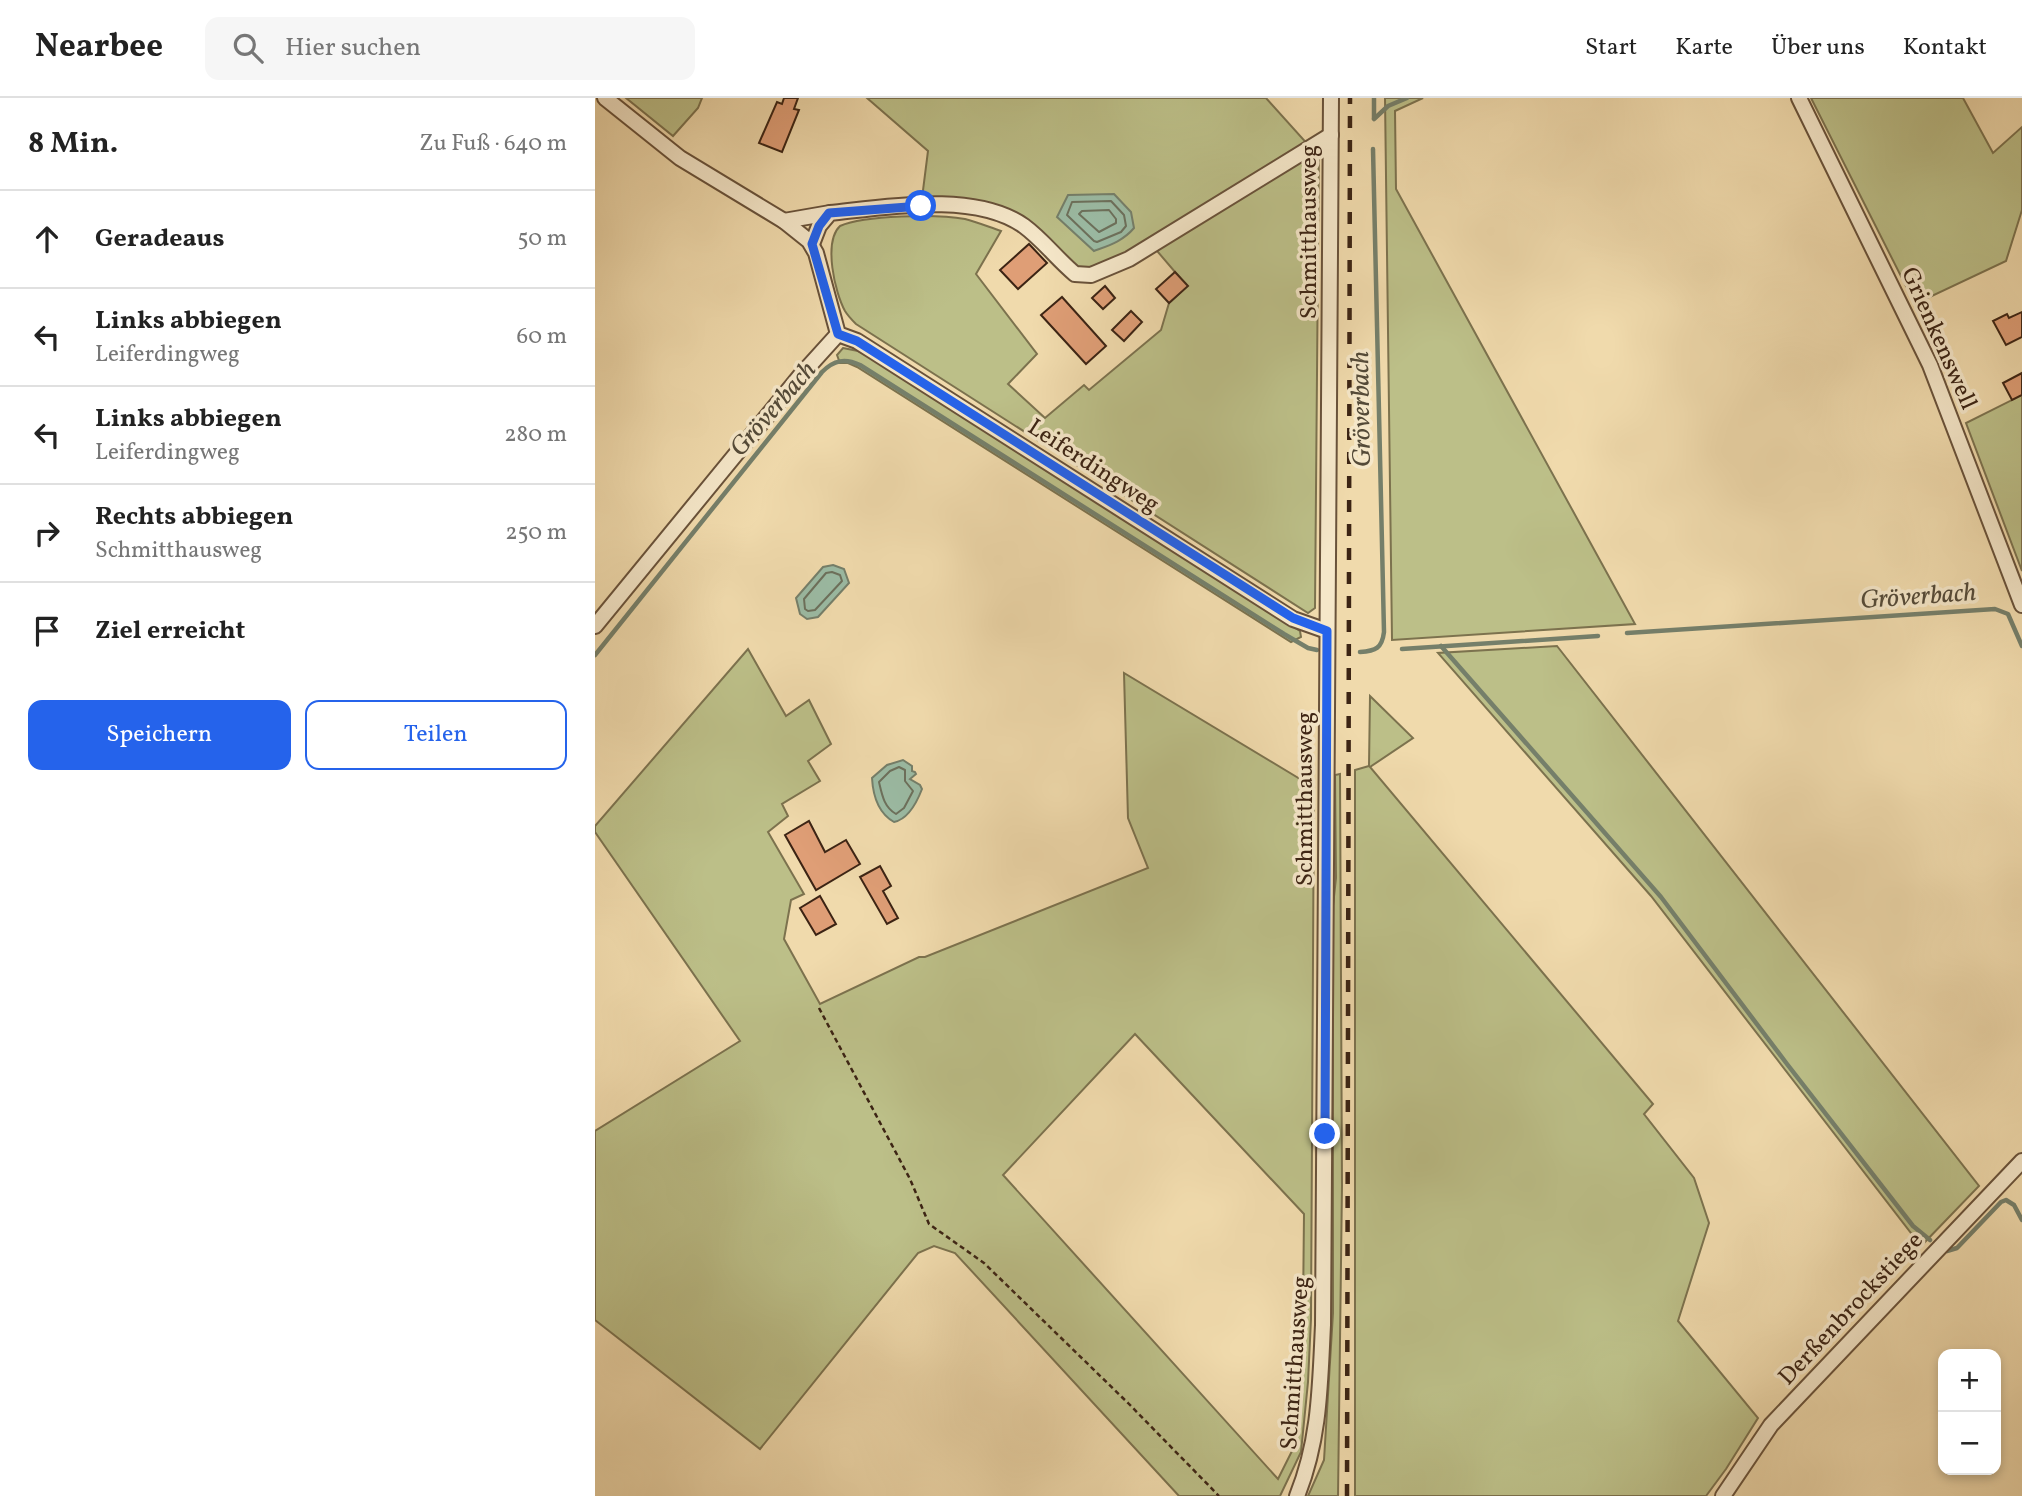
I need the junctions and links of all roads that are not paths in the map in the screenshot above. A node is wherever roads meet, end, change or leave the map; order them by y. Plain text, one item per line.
1 (605, 98) edge
2 (1331, 98) edge
3 (1799, 98) edge
4 (1331, 135) junction
5 (829, 213) junction
6 (784, 221) junction
7 (812, 244) junction
8 (838, 334) junction
9 (2022, 605) edge
10 (595, 626) edge
11 (1327, 631) junction
12 (2022, 1161) edge
13 (1297, 1496) edge
14 (1723, 1496) edge

1 - 6 street
2 - 4 street, Schmitthausweg
3 - 9 street, Grienkenswell
4 - 5 street
4 - 11 street, Schmitthausweg
5 - 6 street
5 - 7 street
6 - 7 street
7 - 8 street
8 - 10 street
8 - 11 street, Leiferdingweg
11 - 13 street, Schmitthausweg
12 - 14 street, Derßenbrockstiege

